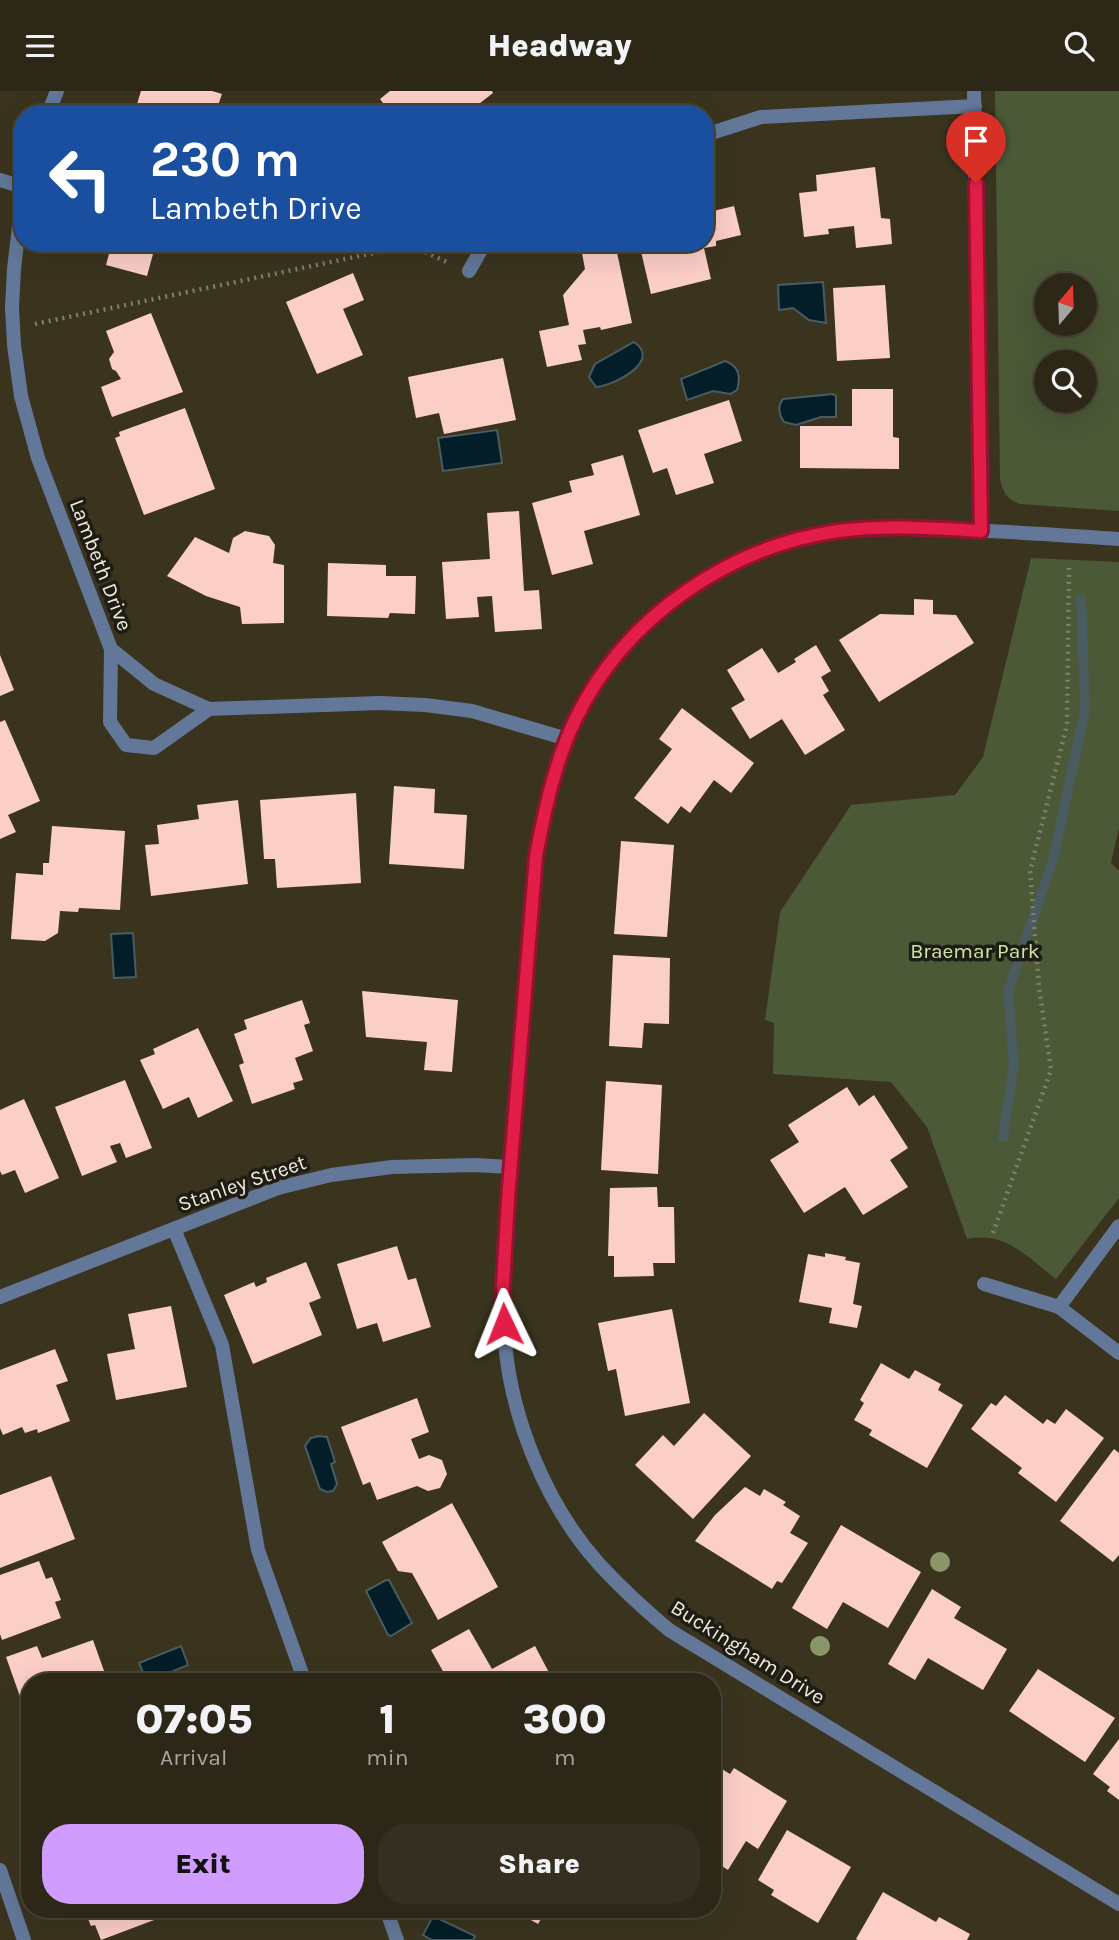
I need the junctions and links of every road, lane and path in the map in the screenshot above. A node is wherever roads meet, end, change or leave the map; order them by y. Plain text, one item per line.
1 (974, 91) edge
2 (975, 106) junction
3 (714, 132) edge
4 (16, 252) edge
5 (379, 252) edge
6 (425, 252) edge
7 (480, 252) edge
8 (469, 271) joint
9 (35, 324) dead end
10 (981, 531) junction
11 (1119, 538) edge
12 (1069, 568) dead end
13 (111, 649) junction
14 (209, 709) junction
15 (567, 739) junction
16 (511, 1167) junction
17 (1119, 1226) edge
18 (174, 1229) junction
19 (993, 1233) dead end
20 (984, 1284) dead end
21 (0, 1297) edge
22 (1059, 1307) junction
23 (1119, 1353) edge
24 (302, 1673) edge
25 (0, 1870) edge
26 (1119, 1904) edge
27 (389, 1918) edge
28 (24, 1940) edge
29 (397, 1940) edge

1 - 2 street
2 - 3 street
2 - 10 street
4 - 13 street, Lambeth Drive
5 - 9 path
6 - 8 path
7 - 8 street
10 - 11 street, Buckingham Drive
10 - 15 street, Buckingham Drive
12 - 19 path
13 - 14 street, Lambeth Drive
13 - 14 street
14 - 15 street, Lambeth Drive
15 - 16 street, Buckingham Drive
16 - 18 street, Stanley Street
16 - 26 street, Buckingham Drive
17 - 22 street
18 - 21 street, Stanley Street
18 - 24 street
20 - 22 street
22 - 23 street
25 - 28 street
27 - 29 street

